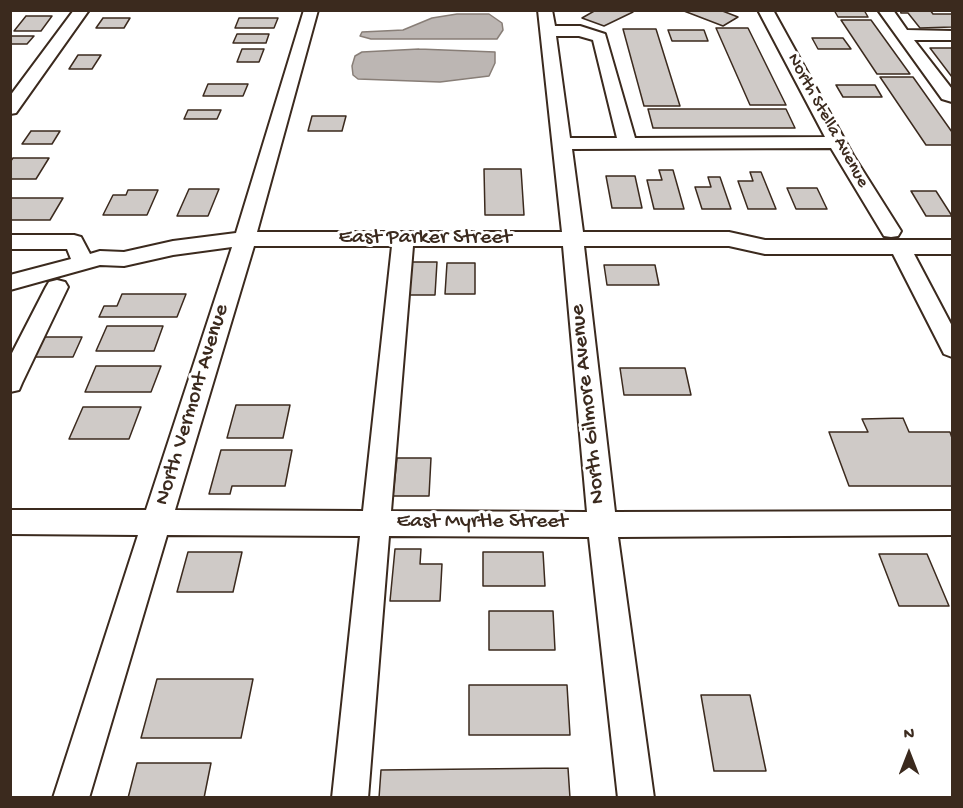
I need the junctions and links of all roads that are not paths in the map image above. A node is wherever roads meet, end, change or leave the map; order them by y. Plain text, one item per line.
1 (82, 10) edge
2 (310, 10) edge
3 (545, 10) edge
4 (765, 10) edge
5 (885, 10) edge
6 (548, 31) junction
7 (903, 35) junction
8 (952, 35) edge
9 (952, 97) edge
10 (10, 109) edge
11 (837, 142) junction
12 (627, 143) junction
13 (562, 144) junction
14 (952, 232) edge
15 (245, 238) junction
16 (573, 239) junction
17 (895, 239) junction
18 (403, 240) junction
19 (10, 242) edge
20 (952, 247) edge
21 (124, 259) junction
22 (84, 263) junction
23 (10, 283) edge
24 (57, 287) junction
25 (10, 301) edge
26 (952, 348) edge
27 (10, 383) edge
28 (10, 522) edge
29 (156, 522) junction
30 (375, 523) junction
31 (602, 523) junction
32 (952, 523) edge
33 (71, 798) edge
34 (350, 798) edge
35 (636, 798) edge

1 - 10 street
2 - 15 street, North Vermont Avenue
3 - 6 street, North Gilmore Avenue
4 - 11 street, North Stella Avenue
5 - 7 street
6 - 12 street
6 - 13 street, North Gilmore Avenue
7 - 8 street
7 - 9 street
11 - 12 street
11 - 17 street, North Stella Avenue
12 - 13 street
13 - 16 street, North Gilmore Avenue
14 - 17 street, East Parker Street
15 - 18 street, East Parker Street
15 - 21 street, East Parker Street
15 - 29 street, North Vermont Avenue
16 - 17 street, East Parker Street
16 - 18 street, East Parker Street
16 - 31 street, North Gilmore Avenue
17 - 20 street, East Parker Street
17 - 26 street, North Stella Avenue
18 - 30 street
19 - 22 street
21 - 22 street, East Parker Street
21 - 24 street, East Parker Street
22 - 23 street, East Parker Street
24 - 25 street, East Parker Street
24 - 27 street
28 - 29 street, East Myrtle Street
29 - 30 street, East Myrtle Street
29 - 33 street, North Vermont Avenue
30 - 31 street, East Myrtle Street
30 - 34 street
31 - 32 street, East Myrtle Street
31 - 35 street, North Gilmore Avenue

